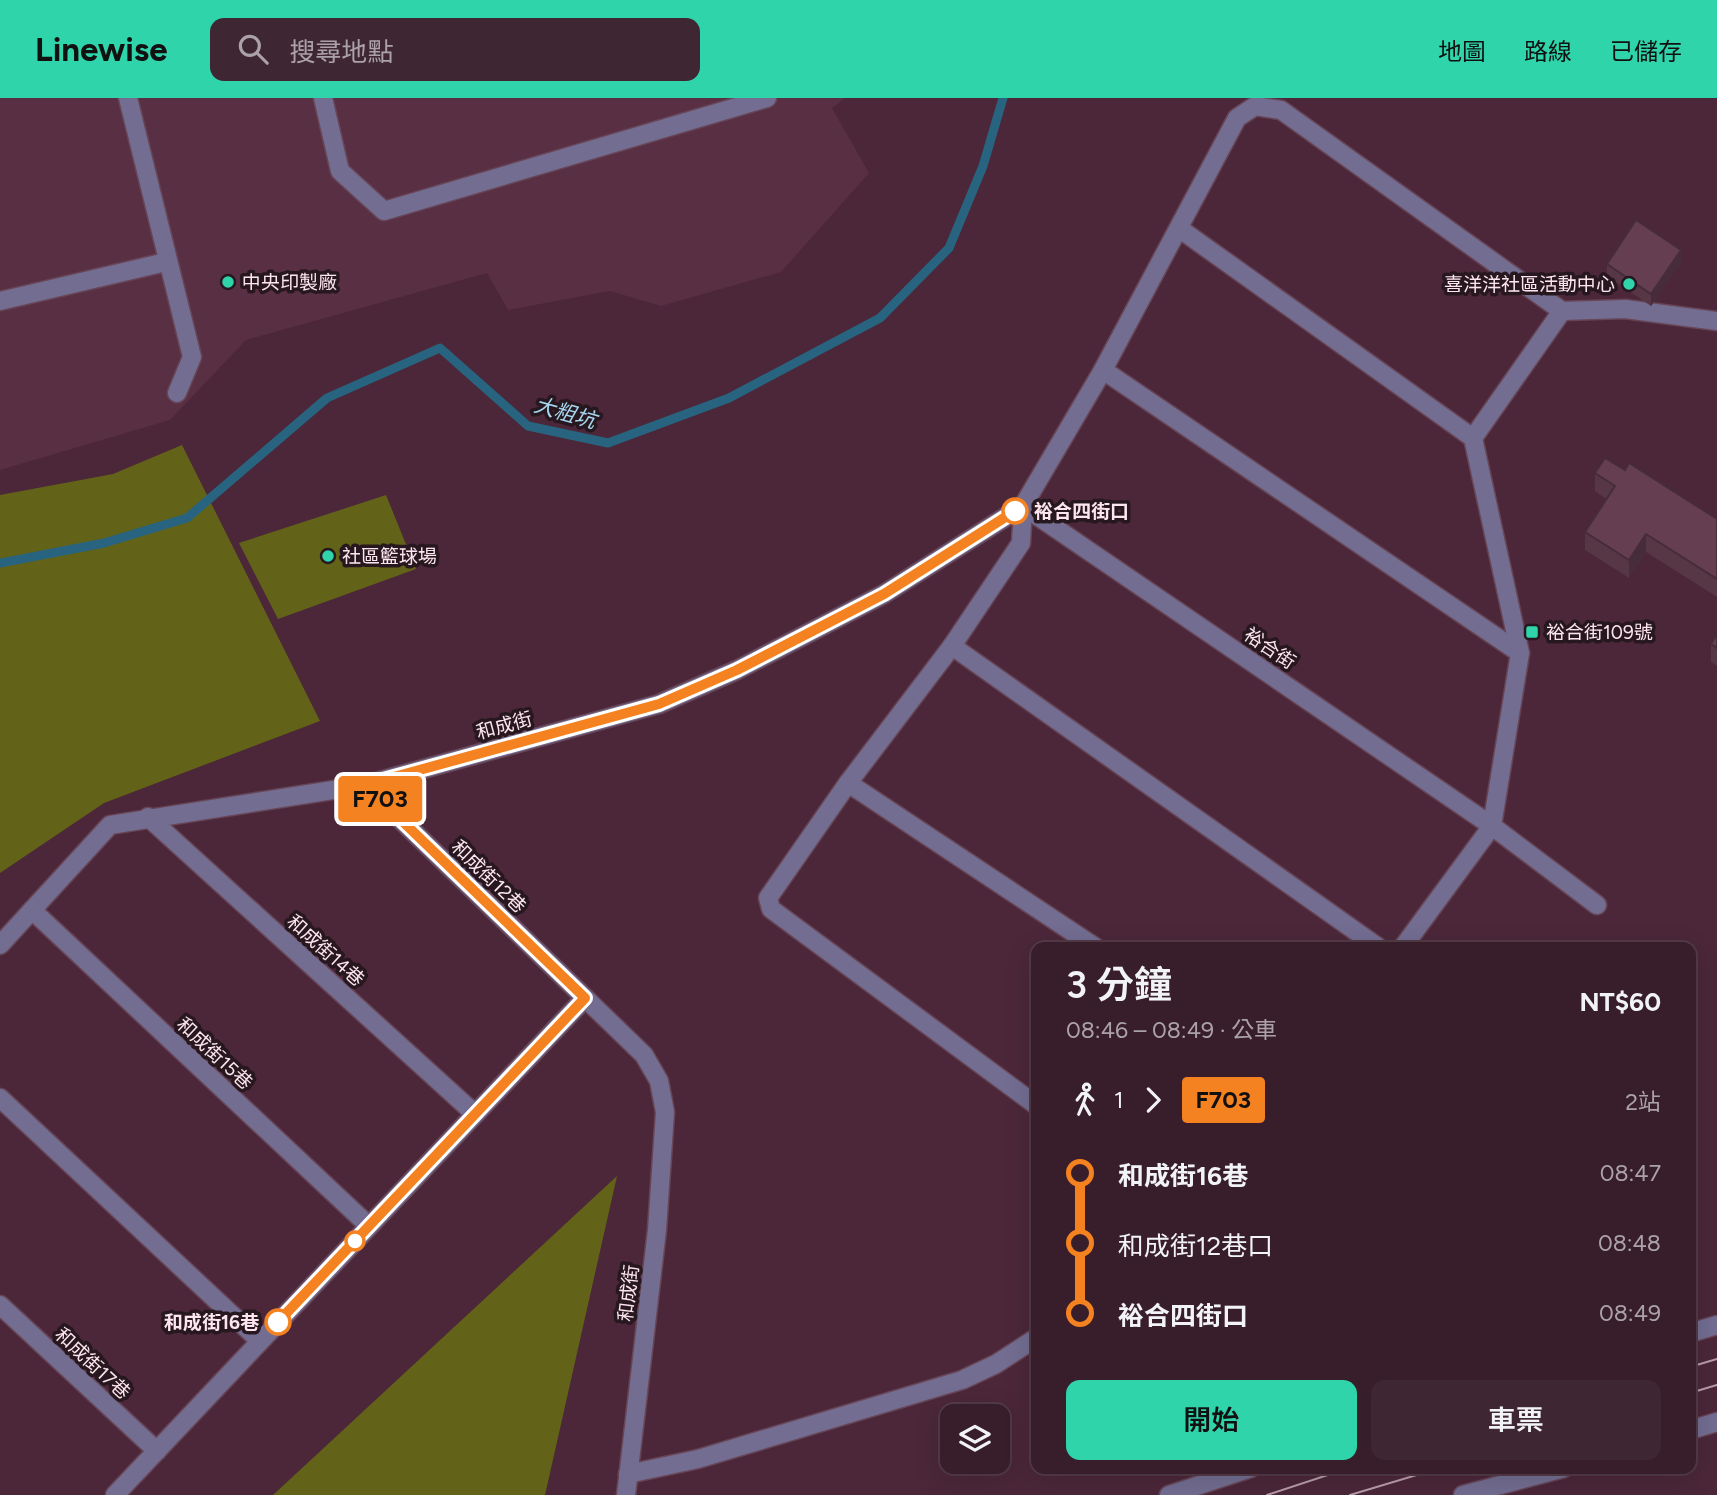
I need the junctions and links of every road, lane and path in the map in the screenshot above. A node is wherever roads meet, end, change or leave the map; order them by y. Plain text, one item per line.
1 (128, 98) edge
2 (323, 98) edge
3 (766, 98) edge
4 (733, 103) edge
5 (1180, 229) junction
6 (166, 262) junction
7 (0, 300) edge
8 (1562, 311) junction
9 (1717, 321) edge
10 (1103, 370) junction
11 (177, 393) dead end
12 (1473, 438) junction
13 (1023, 506) junction
14 (952, 646) junction
15 (1520, 653) junction
16 (848, 783) junction
17 (365, 785) junction
18 (148, 817) junction
19 (1492, 826) junction
20 (1597, 905) dead end
21 (32, 910) junction
22 (1087, 942) edge
23 (1371, 942) edge
24 (1407, 942) edge
25 (0, 945) edge
26 (585, 998) junction
27 (0, 1098) edge
28 (1031, 1101) edge
29 (475, 1114) junction
30 (369, 1226) junction
31 (0, 1305) edge
32 (1717, 1325) edge
33 (1696, 1331) edge
34 (260, 1341) junction
35 (1031, 1341) edge
36 (1717, 1422) edge
37 (1696, 1428) edge
38 (157, 1451) junction
39 (628, 1474) junction
40 (1233, 1474) edge
41 (1542, 1474) edge
42 (115, 1495) edge
43 (626, 1495) edge
44 (1169, 1495) edge
45 (1463, 1495) edge

1 - 6 street
2 - 4 street
3 - 4 street
5 - 8 street
5 - 10 street
5 - 12 street
6 - 7 street
6 - 11 street
8 - 9 street
8 - 12 street
10 - 13 street
10 - 15 street
12 - 15 street
13 - 14 street
13 - 17 street, 和成街
13 - 19 street, 裕合街
14 - 16 street
14 - 23 street
15 - 19 street
16 - 22 street
16 - 28 street
17 - 18 street, 和成街
17 - 26 street, 和成街12巷
18 - 21 street, 和成街
18 - 29 street, 和成街14巷
19 - 20 street, 裕合街
19 - 24 street
21 - 25 street, 和成街
21 - 30 street, 和成街15巷
26 - 29 street
26 - 39 street, 和成街
27 - 34 street
29 - 30 street
30 - 34 street
31 - 38 street, 和成街17巷
32 - 33 street
34 - 38 street
35 - 39 street
36 - 37 street
38 - 42 street
39 - 43 street, 和成街
40 - 44 street
41 - 45 street

